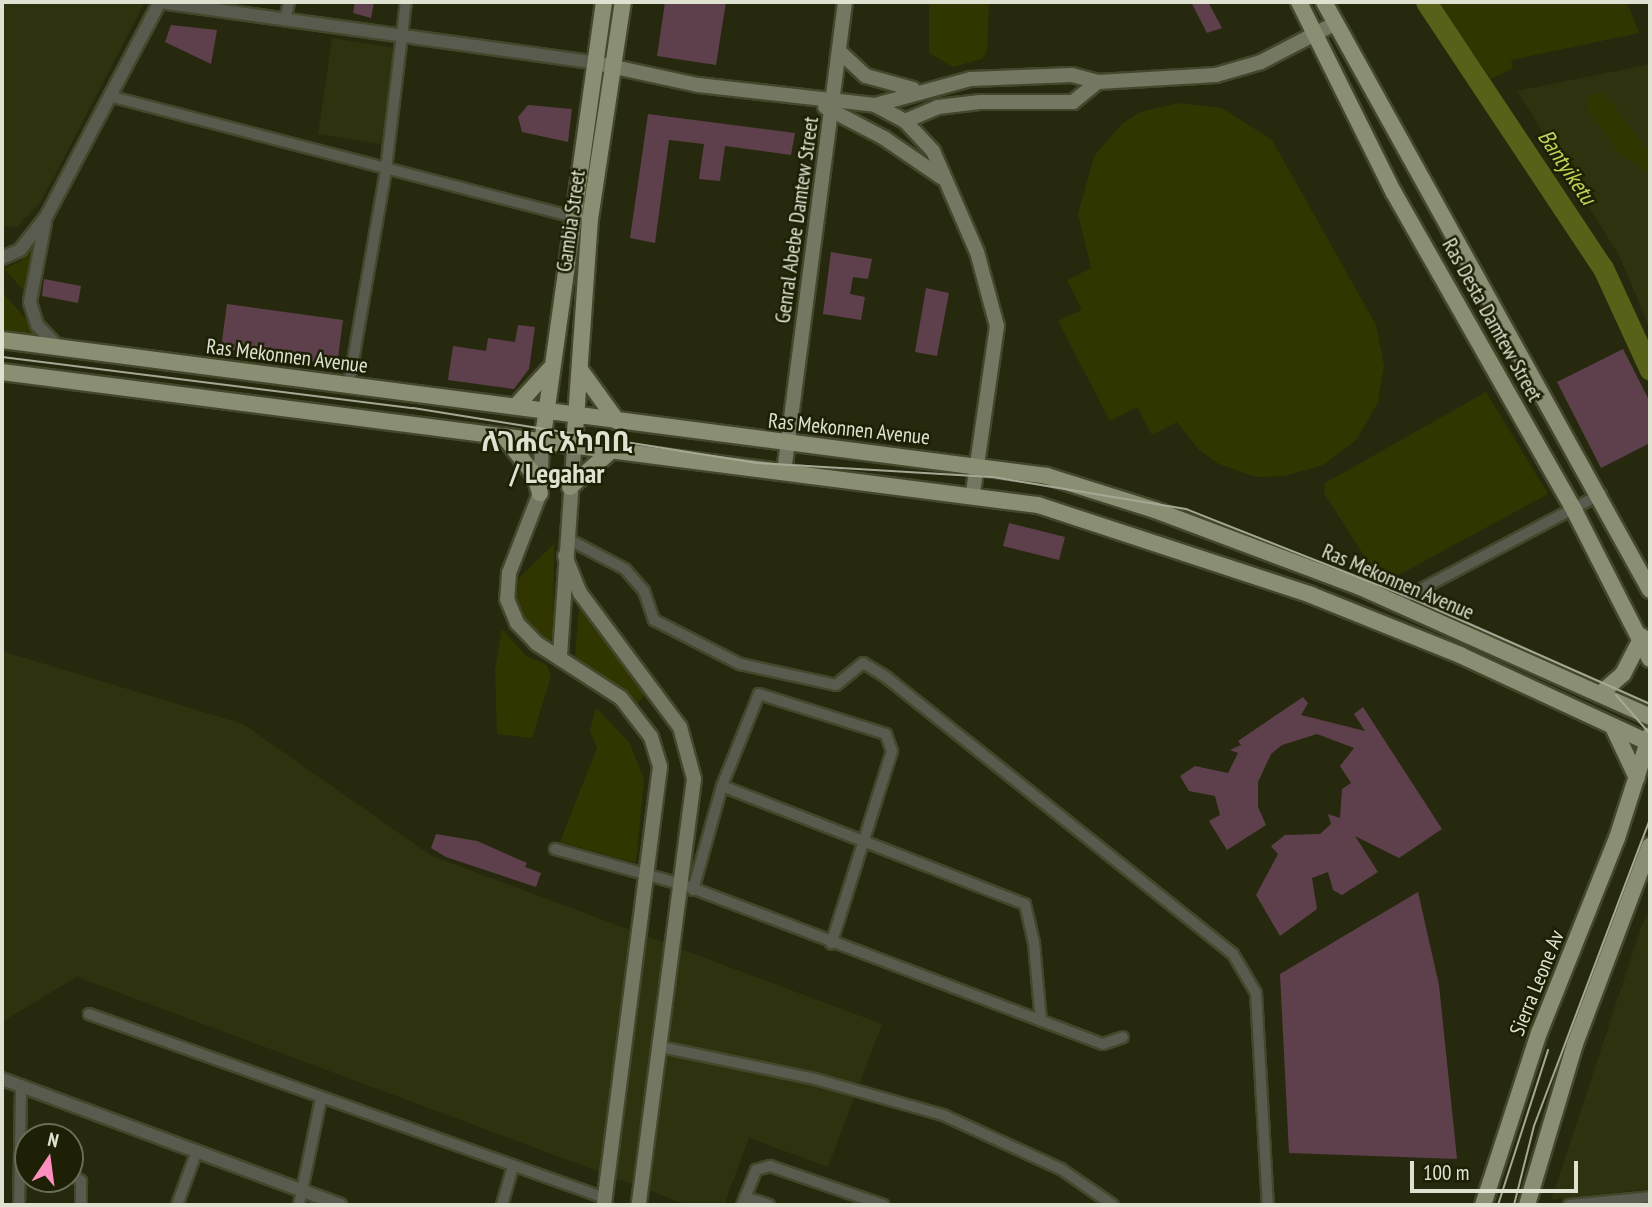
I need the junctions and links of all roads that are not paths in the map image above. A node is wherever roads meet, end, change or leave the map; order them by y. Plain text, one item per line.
1 (160, 2) edge
2 (289, 2) edge
3 (406, 2) edge
4 (604, 2) edge
5 (623, 2) edge
6 (845, 2) edge
7 (1298, 2) edge
8 (1324, 2) edge
9 (285, 20) junction
10 (1336, 23) junction
11 (1315, 33) junction
12 (402, 36) junction
13 (840, 52) junction
14 (596, 63) junction
15 (615, 69) junction
16 (1098, 82) junction
17 (918, 89) junction
18 (108, 96) junction
19 (834, 104) junction
20 (875, 105) junction
21 (905, 121) junction
22 (386, 169) junction
23 (940, 177) junction
24 (46, 217) junction
25 (575, 217) junction
26 (2, 258) edge
27 (2, 340) edge
28 (58, 348) junction
29 (550, 369) junction
30 (582, 371) junction
31 (2, 372) edge
32 (349, 384) junction
33 (517, 405) junction
34 (544, 409) junction
35 (577, 415) junction
36 (617, 421) junction
37 (504, 436) junction
38 (541, 443) junction
39 (787, 443) junction
40 (574, 447) junction
41 (612, 450) junction
42 (977, 466) junction
43 (784, 472) junction
44 (570, 487) junction
45 (540, 493) junction
46 (974, 493) junction
47 (1601, 494) junction
48 (1574, 510) junction
49 (566, 538) junction
50 (565, 556) junction
51 (1650, 590) edge
52 (1395, 603) junction
53 (1642, 637) junction
54 (560, 655) junction
55 (1650, 659) edge
56 (1600, 694) junction
57 (1650, 717) edge
58 (1610, 722) junction
59 (1650, 740) edge
60 (1637, 778) junction
61 (722, 786) junction
62 (867, 841) junction
63 (1650, 846) edge
64 (555, 849) dead end
65 (650, 874) junction
66 (688, 888) junction
67 (831, 944) junction
68 (89, 1014) dead end
69 (1041, 1021) junction
70 (1124, 1037) dead end
71 (661, 1047) junction
72 (2, 1079) edge
73 (20, 1085) junction
74 (321, 1100) junction
75 (23, 1123) edge
76 (197, 1152) junction
77 (513, 1166) junction
78 (303, 1191) junction
79 (1650, 1197) edge
80 (744, 1201) edge
81 (605, 1202) edge
82 (180, 1204) edge
83 (299, 1205) edge
84 (340, 1205) edge
85 (502, 1205) edge
86 (639, 1205) edge
87 (769, 1205) edge
88 (883, 1205) edge
89 (1113, 1205) edge
90 (1268, 1205) edge
91 (1483, 1205) edge
92 (1527, 1205) edge
93 (1569, 1205) edge

1 - 9 street
1 - 18 street
2 - 9 street
3 - 12 street
4 - 14 main road, Gambia Street
5 - 15 main road, Gambia Street
6 - 13 main road, Genral Abebe Damtew Street
7 - 11 main road, Ras Desta Damtew Street
8 - 10 main road, Ras Desta Damtew Street
9 - 12 street
10 - 11 main road
10 - 47 main road, Ras Desta Damtew Street
11 - 16 main road
11 - 48 main road, Ras Desta Damtew Street
12 - 14 street
12 - 22 street
13 - 17 main road
13 - 19 main road, Genral Abebe Damtew Street
14 - 15 main road
14 - 25 main road, Gambia Street
15 - 19 main road
15 - 30 main road, Gambia Street
16 - 17 main road
16 - 21 main road
17 - 20 main road
18 - 22 street
18 - 24 street
19 - 20 main road
19 - 23 main road
19 - 39 main road, Genral Abebe Damtew Street
20 - 21 main road
21 - 23 main road
22 - 25 street
22 - 32 street
23 - 42 main road
24 - 26 street
24 - 28 street
25 - 29 main road, Gambia Street
27 - 28 main road, Ras Mekonnen Avenue
28 - 32 main road, Ras Mekonnen Avenue
29 - 33 main road
29 - 34 main road, Gambia Street
30 - 35 main road, Gambia Street
30 - 36 main road
31 - 37 main road, Ras Mekonnen Avenue
32 - 33 main road, Ras Mekonnen Avenue
33 - 34 main road, Ras Mekonnen Avenue
34 - 35 main road, Ras Mekonnen Avenue
34 - 38 main road, Gambia Street
35 - 36 main road, Ras Mekonnen Avenue
35 - 40 main road, Gambia Street
36 - 39 main road, Ras Mekonnen Avenue
37 - 38 main road, Ras Mekonnen Avenue
37 - 45 main road
38 - 40 main road, Ras Mekonnen Avenue
38 - 45 main road
39 - 42 main road, Ras Mekonnen Avenue
39 - 43 main road, Genral Abebe Damtew Street
40 - 41 main road, Ras Mekonnen Avenue
40 - 44 main road
41 - 43 main road, Ras Mekonnen Avenue
41 - 44 main road
42 - 46 main road
42 - 52 main road, Ras Mekonnen Avenue
43 - 46 main road, Ras Mekonnen Avenue
44 - 49 main road
45 - 54 main road
46 - 58 main road, Ras Mekonnen Avenue
47 - 48 street
47 - 51 main road, Ras Desta Damtew Street
48 - 52 street
48 - 53 main road, Ras Desta Damtew Street
49 - 50 main road
49 - 90 street
50 - 54 main road
50 - 66 main road
52 - 56 main road, Ras Mekonnen Avenue
53 - 55 main road, Ras Desta Damtew Street
53 - 56 main road
54 - 65 main road
56 - 57 main road, Ras Mekonnen Avenue
58 - 59 main road, Ras Mekonnen Avenue
58 - 60 main road
59 - 60 main road, Sierra Leone Av
60 - 91 main road, Sierra Leone Av
61 - 62 street
61 - 62 street
61 - 66 street
62 - 67 street
62 - 69 street
63 - 92 main road
64 - 65 street
65 - 66 street
65 - 81 main road
66 - 67 street
66 - 71 main road
67 - 69 street
68 - 74 street
69 - 70 street
71 - 86 main road
71 - 89 street
72 - 73 street
73 - 75 street
73 - 76 street
74 - 77 street
74 - 78 street
76 - 78 street
76 - 82 street
77 - 81 street
77 - 85 street
78 - 83 street
78 - 84 street
79 - 93 street
80 - 87 street
80 - 88 street

